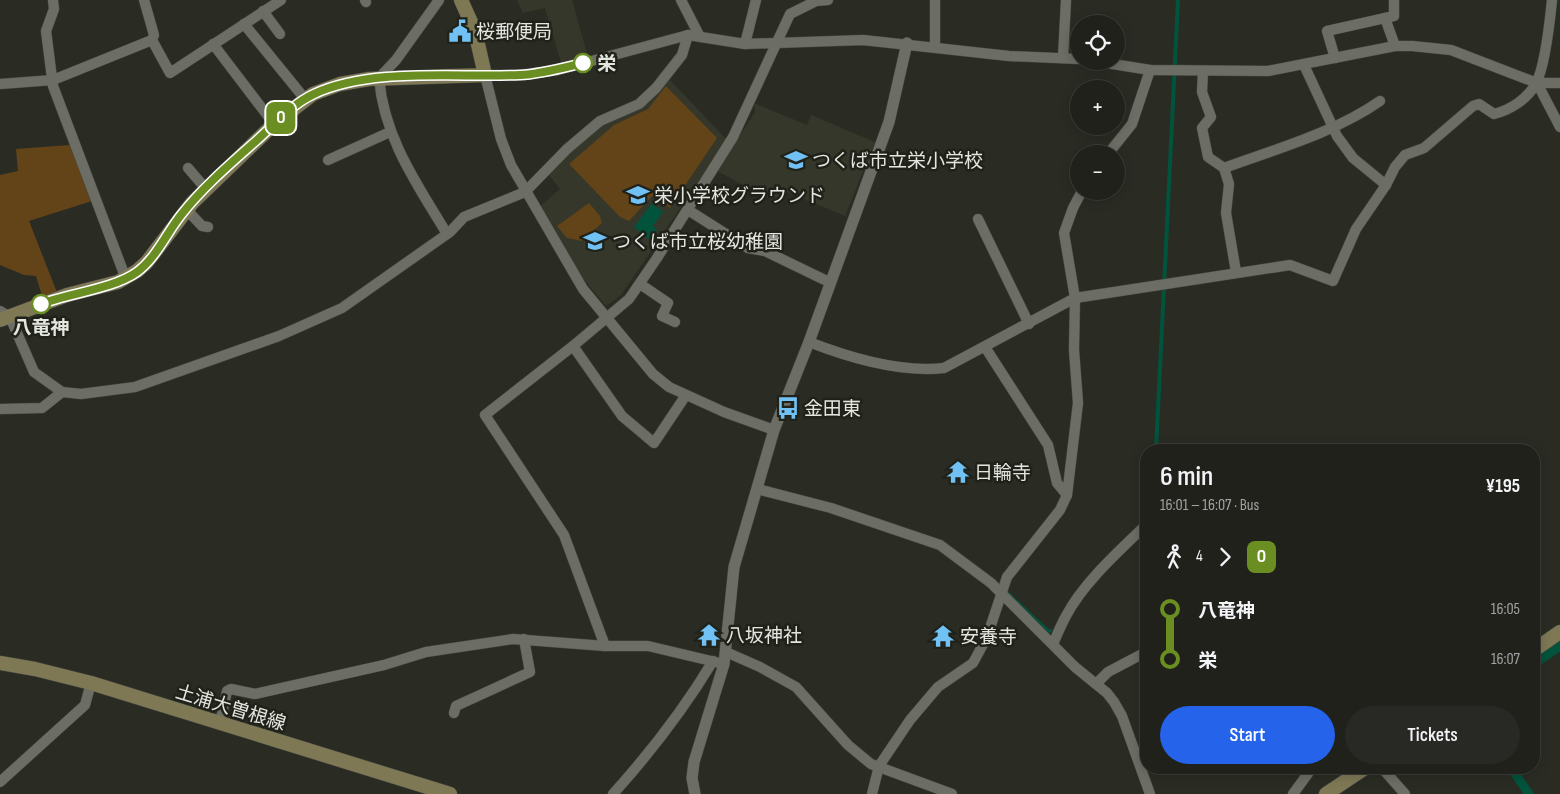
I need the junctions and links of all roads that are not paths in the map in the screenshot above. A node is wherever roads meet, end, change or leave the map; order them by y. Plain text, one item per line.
1 (53, 0) edge
2 (144, 0) edge
3 (280, 0) edge
4 (439, 0) edge
5 (461, 0) edge
6 (680, 0) edge
7 (756, 0) edge
8 (828, 0) edge
9 (935, 0) edge
10 (1066, 0) edge
11 (1394, 0) edge
12 (1552, 0) edge
13 (263, 11) junction
14 (1385, 18) junction
15 (244, 24) junction
16 (280, 34) dead end
17 (688, 35) junction
18 (699, 35) junction
19 (152, 40) junction
20 (775, 43) junction
21 (907, 43) junction
22 (213, 44) junction
23 (745, 44) junction
24 (1395, 46) junction
25 (935, 47) junction
26 (1063, 58) junction
27 (1070, 58) edge
28 (1335, 58) junction
29 (1304, 65) junction
30 (1125, 66) edge
31 (1150, 70) junction
32 (1203, 72) junction
33 (484, 75) junction
34 (379, 78) junction
35 (53, 80) junction
36 (1537, 83) junction
37 (1560, 83) edge
38 (0, 84) edge
39 (305, 99) junction
40 (1380, 101) dead end
41 (274, 124) junction
42 (1334, 127) junction
43 (1560, 127) edge
44 (390, 132) junction
45 (1115, 145) edge
46 (328, 160) dead end
47 (188, 168) dead end
48 (1224, 168) junction
49 (1386, 185) junction
50 (206, 189) junction
51 (525, 192) junction
52 (1077, 200) edge
53 (186, 209) junction
54 (688, 210) junction
55 (978, 219) dead end
56 (208, 227) dead end
57 (447, 234) junction
58 (1236, 272) junction
59 (126, 279) junction
60 (829, 282) junction
61 (640, 284) junction
62 (1075, 298) junction
63 (3, 316) edge
64 (606, 318) junction
65 (676, 322) dead end
66 (1029, 324) junction
67 (809, 342) junction
68 (574, 346) junction
69 (985, 347) junction
70 (62, 392) junction
71 (686, 395) junction
72 (0, 408) edge
73 (774, 430) junction
74 (757, 489) junction
75 (1067, 495) junction
76 (1140, 531) edge
77 (1000, 593) junction
78 (1560, 632) edge
79 (524, 639) junction
80 (1053, 644) junction
81 (606, 646) junction
82 (1540, 646) edge
83 (726, 652) junction
84 (1140, 655) edge
85 (719, 662) junction
86 (0, 663) edge
87 (91, 683) junction
88 (1096, 684) junction
89 (454, 713) dead end
90 (220, 722) junction
91 (879, 766) junction
92 (1140, 766) edge
93 (1143, 774) edge
94 (1308, 774) edge
95 (1356, 774) edge
96 (1387, 774) edge
97 (0, 782) edge
98 (450, 794) edge
99 (613, 794) edge
100 (694, 794) edge
101 (872, 794) edge
102 (952, 794) edge
103 (1150, 794) edge
104 (1293, 794) edge
105 (1326, 794) edge
106 (1405, 794) edge

1 - 35 street
2 - 19 street
3 - 13 street
4 - 34 street
5 - 33 main road
6 - 18 street
7 - 23 street
8 - 20 street
9 - 25 street
10 - 26 street
11 - 14 street
12 - 36 street
13 - 15 street
13 - 16 street
14 - 24 street
14 - 28 street
15 - 22 street
15 - 39 street
17 - 18 street
17 - 33 street
17 - 51 street
18 - 23 street
19 - 22 street
19 - 35 street
20 - 21 street
20 - 23 street
20 - 54 street
21 - 25 street
21 - 60 street
22 - 41 street
24 - 28 street
24 - 36 street
25 - 26 street
26 - 27 street
28 - 29 street
29 - 32 street
29 - 42 street
30 - 31 street
31 - 32 street
31 - 45 street
32 - 48 street
33 - 34 main road
33 - 51 street
34 - 39 main road
34 - 44 street
35 - 38 street
35 - 59 street
36 - 37 street
36 - 43 street
36 - 49 street
39 - 41 main road
40 - 42 street
41 - 50 main road
42 - 48 street
42 - 49 street
44 - 46 street
44 - 57 street
47 - 50 street
48 - 58 street
49 - 58 street
50 - 53 main road
51 - 57 street
51 - 64 street
52 - 62 street
53 - 56 street
53 - 59 main road
54 - 60 street
54 - 61 street
55 - 66 street
57 - 70 street
58 - 62 street
59 - 63 main road
60 - 67 street
61 - 64 street
61 - 65 street
62 - 66 street
62 - 75 street
63 - 70 street
64 - 68 street
64 - 71 street
66 - 69 street
67 - 69 street
67 - 73 street
68 - 71 street
68 - 81 street
69 - 75 street
70 - 72 street
71 - 73 street
73 - 74 street
74 - 77 street
74 - 83 street
75 - 77 street
76 - 80 street
77 - 80 street
77 - 91 street
78 - 82 main road
79 - 81 street
79 - 89 street
79 - 90 street
80 - 88 street
81 - 85 street
83 - 85 street
83 - 91 street
84 - 88 street
85 - 99 street
85 - 100 street
86 - 87 main road, 土浦大曽根線
87 - 90 main road, 土浦大曽根線
87 - 97 street
88 - 92 street
90 - 98 main road, 土浦大曽根線
91 - 101 street
91 - 102 street
93 - 103 street
94 - 104 street
95 - 105 main road
96 - 106 street

